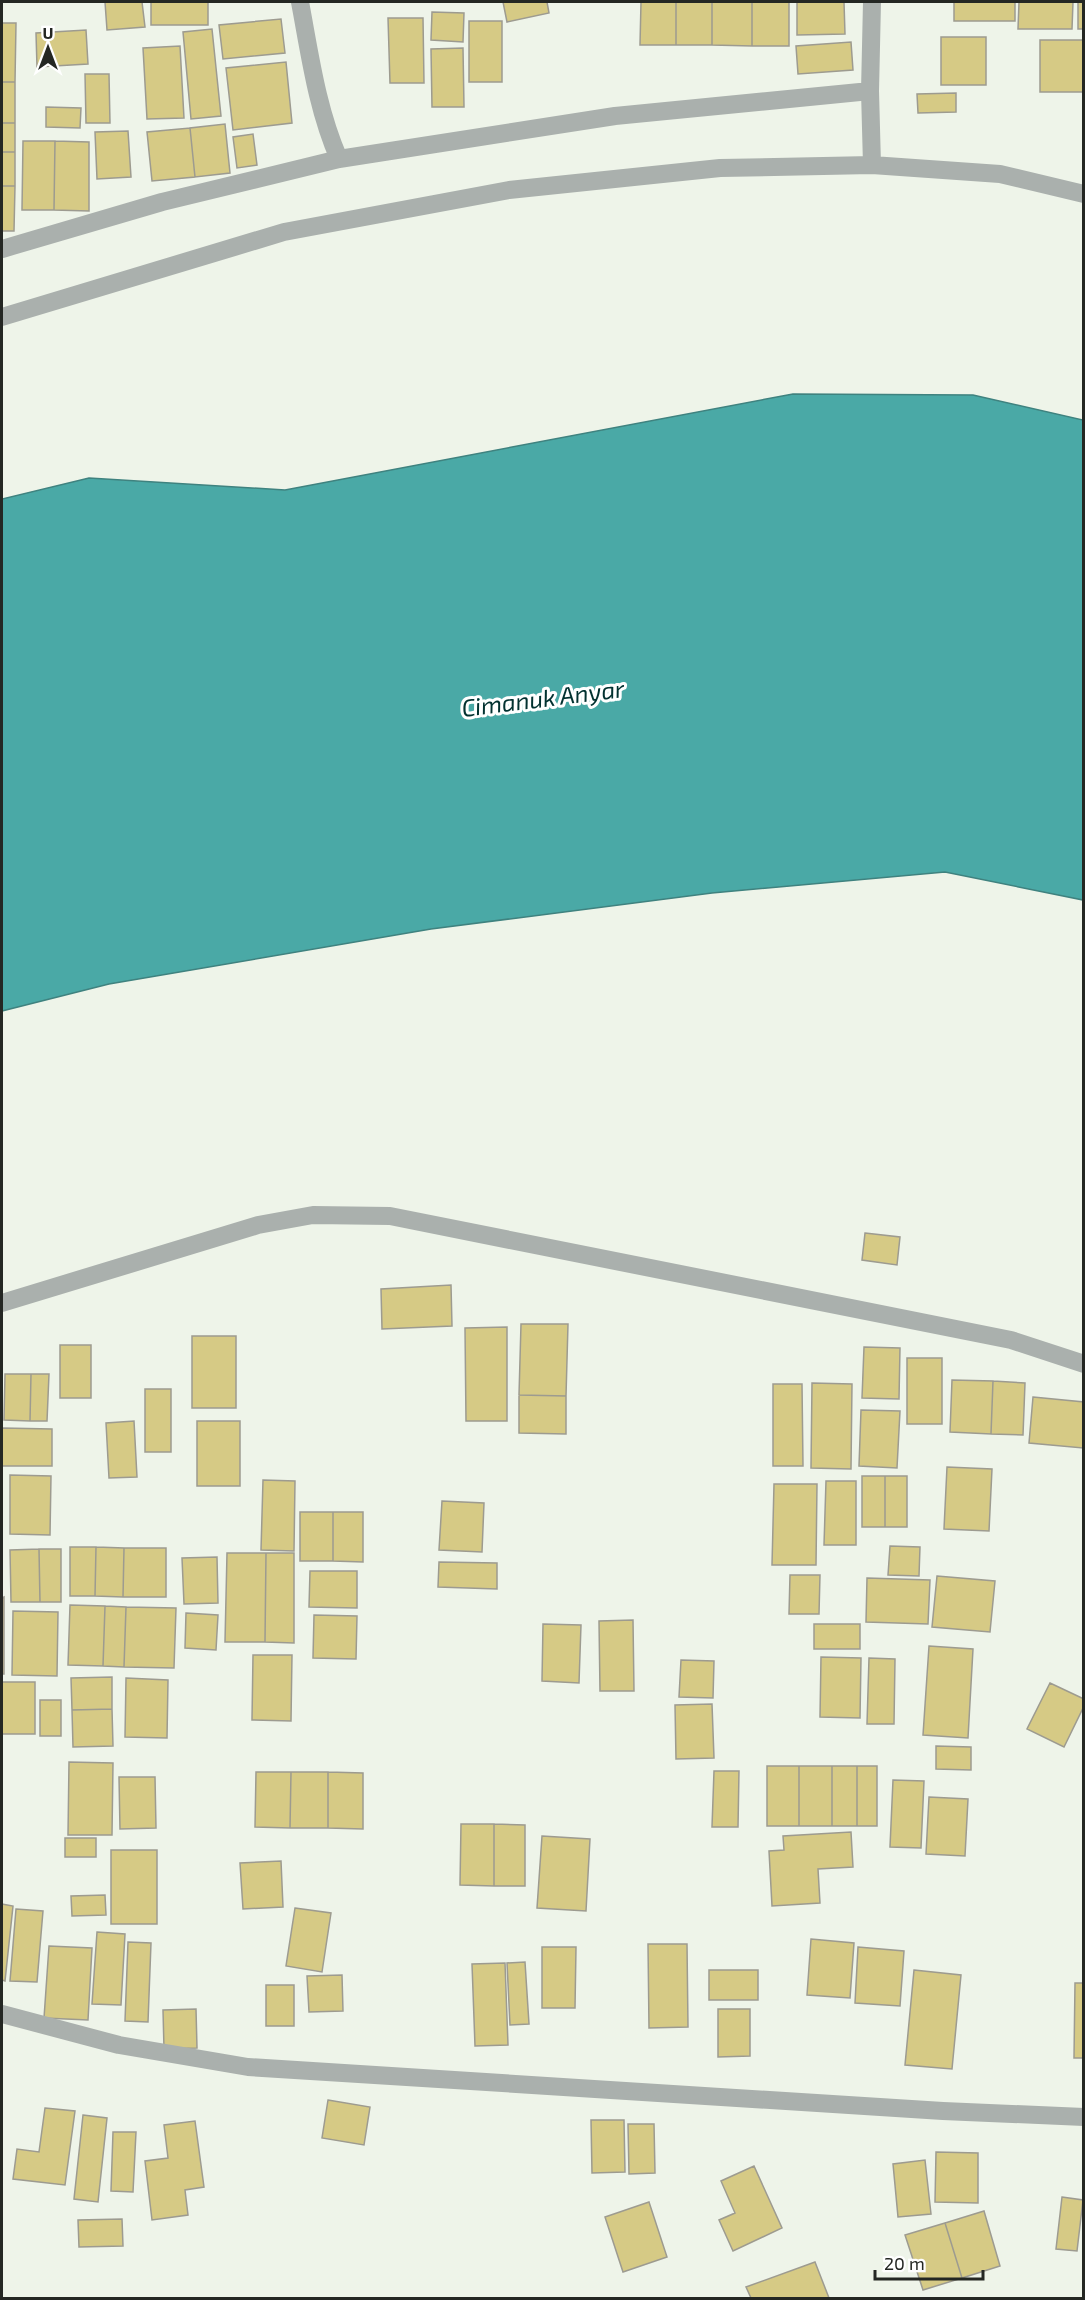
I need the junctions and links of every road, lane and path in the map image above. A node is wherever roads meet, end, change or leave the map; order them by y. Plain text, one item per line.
1 (300, 2) edge
2 (872, 2) edge
3 (870, 91) junction
4 (339, 159) junction
5 (871, 160) junction
6 (1083, 194) edge
7 (2, 249) edge
8 (2, 317) edge
9 (2, 1303) edge
10 (1083, 1364) edge
11 (2, 2014) edge
12 (1083, 2116) edge

1 - 4 street
2 - 3 street
3 - 4 street
3 - 5 street
4 - 7 street
5 - 6 street
5 - 8 street
9 - 10 street
11 - 12 street

